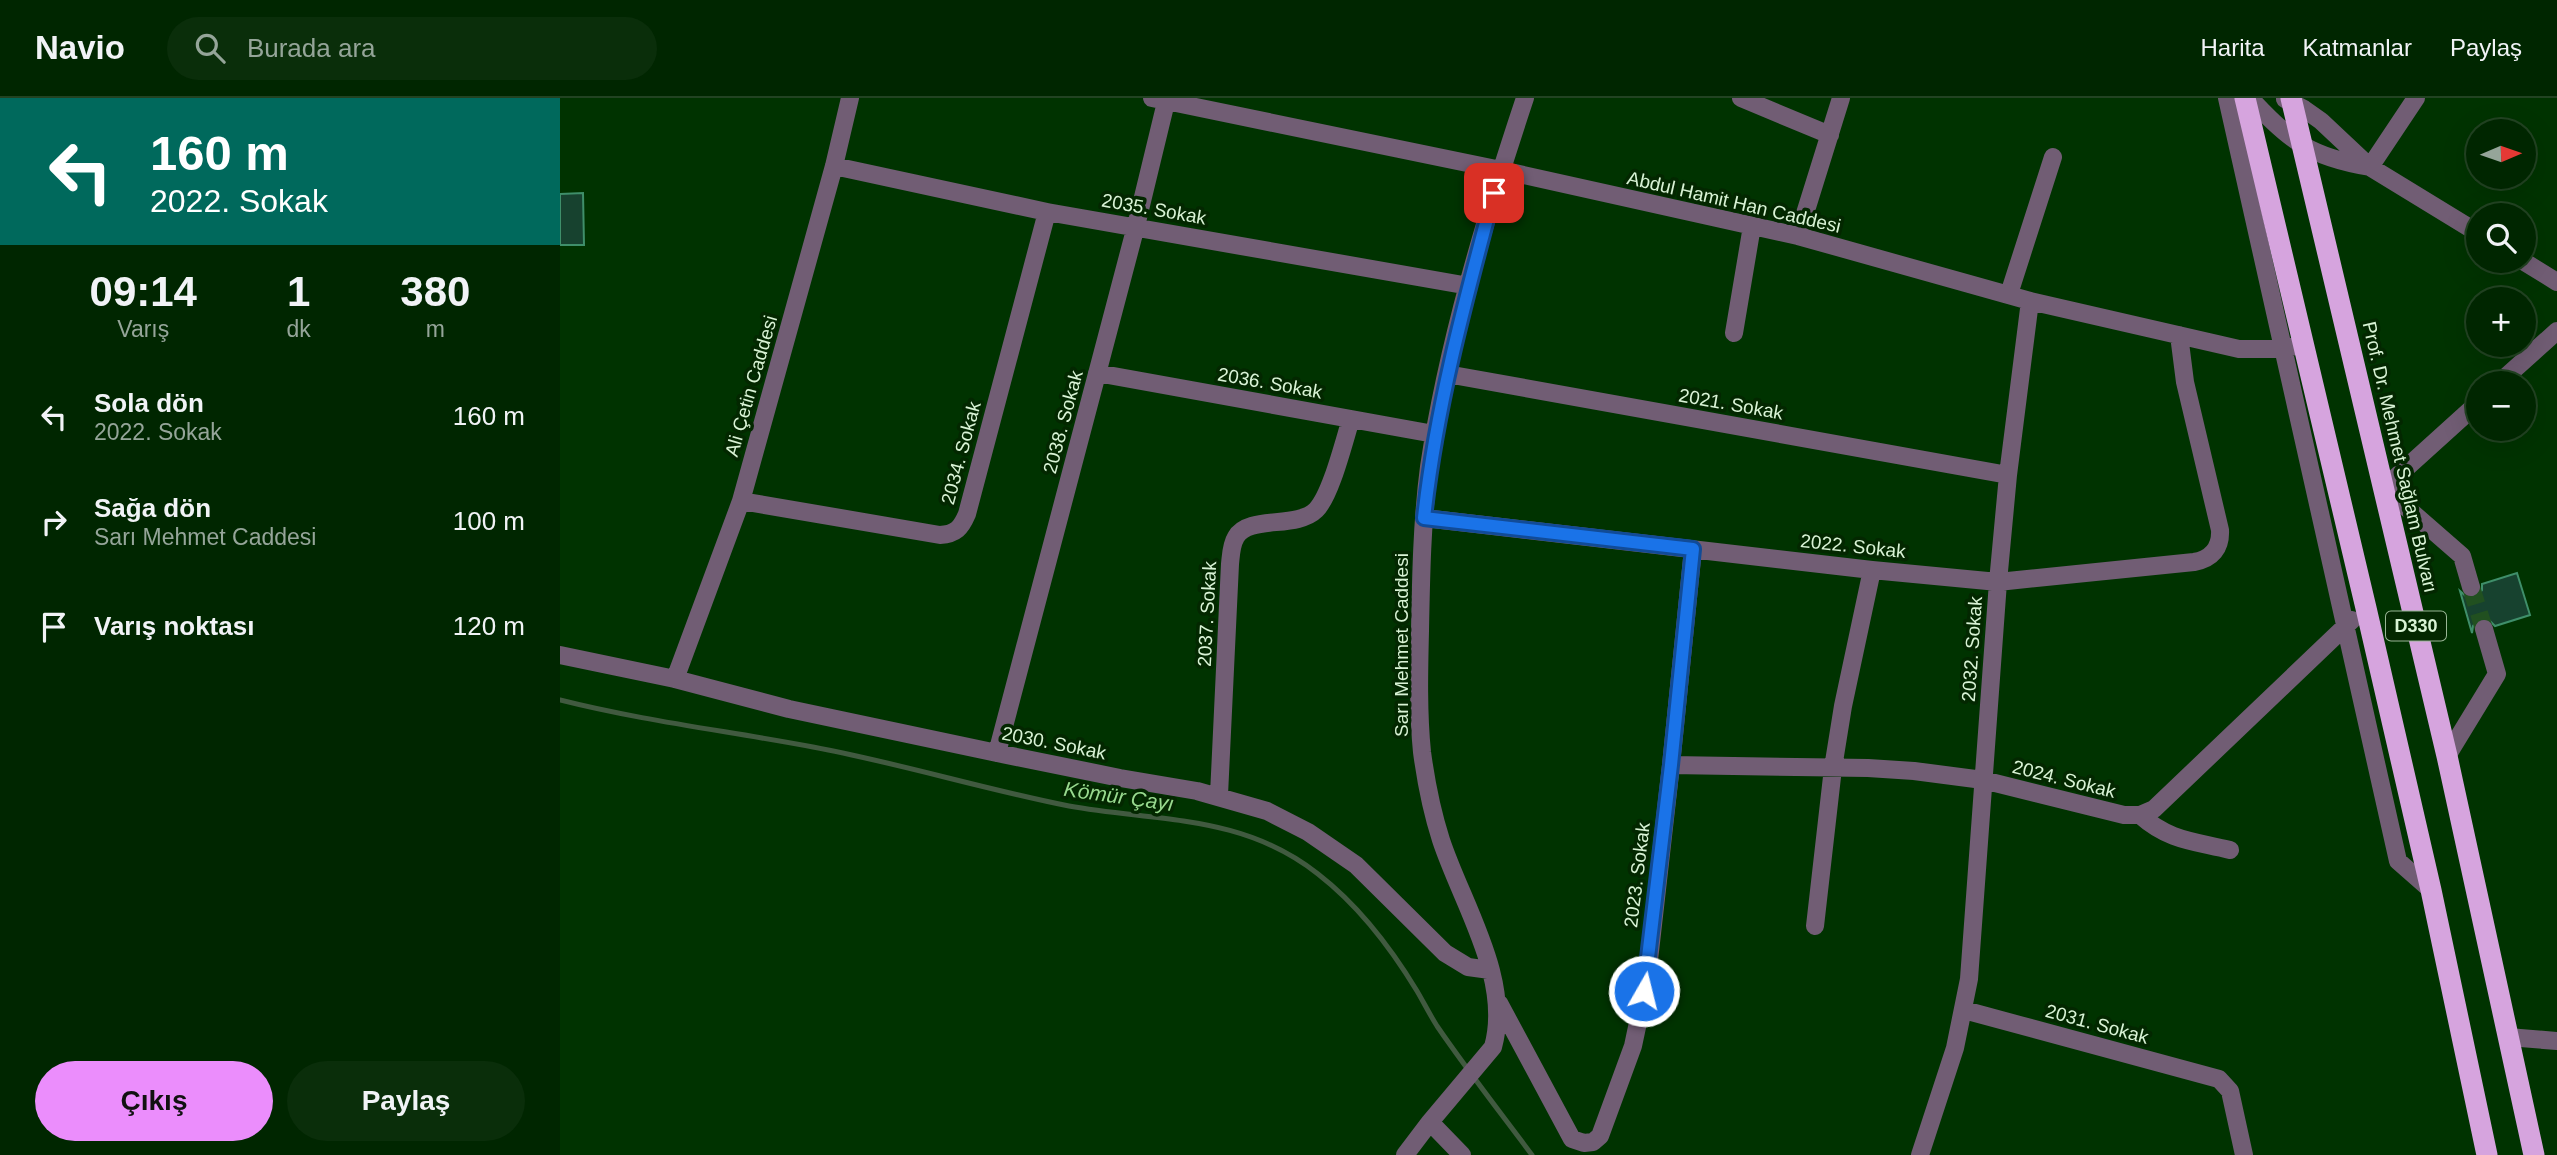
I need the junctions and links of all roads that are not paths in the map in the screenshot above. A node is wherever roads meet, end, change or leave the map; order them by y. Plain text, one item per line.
1 (850, 98) edge
2 (1525, 98) edge
3 (1741, 98) edge
4 (1841, 98) edge
5 (2227, 98) edge
6 (2248, 98) edge
7 (2416, 98) edge
8 (1162, 99) edge
9 (2288, 99) edge
10 (1830, 135) junction
11 (2303, 147) junction
12 (2053, 157) dead end
13 (834, 166) junction
14 (2370, 167) junction
15 (1501, 170) junction
16 (1047, 212) junction
17 (1136, 226) junction
18 (1752, 226) junction
19 (2466, 226) edge
20 (1798, 236) junction
21 (2536, 269) edge
22 (2557, 282) edge
23 (1469, 286) junction
24 (2009, 294) junction
25 (2030, 301) junction
26 (2557, 331) edge
27 (1734, 333) dead end
28 (2179, 335) junction
29 (2293, 347) junction
30 (2512, 371) edge
31 (1097, 373) junction
32 (1447, 374) junction
33 (2466, 414) edge
34 (1351, 419) junction
35 (1434, 434) junction
36 (2008, 475) junction
37 (2384, 488) junction
38 (741, 501) junction
39 (1424, 518) junction
40 (1693, 549) junction
41 (1872, 570) junction
42 (1998, 582) junction
43 (2471, 587) tunnel mouth
44 (2366, 608) junction
45 (2347, 625) junction
46 (2484, 629) tunnel mouth
47 (560, 656) edge
48 (675, 680) junction
49 (997, 753) junction
50 (2447, 756) junction
51 (1671, 765) junction
52 (1833, 768) junction
53 (1983, 780) junction
54 (1219, 795) junction
55 (2140, 816) junction
56 (2230, 850) dead end
57 (2431, 890) junction
58 (1815, 926) dead end
59 (1490, 970) junction
60 (1497, 1000) junction
61 (1964, 1010) junction
62 (2508, 1037) junction
63 (2557, 1041) edge
64 (1430, 1122) junction
65 (1405, 1155) edge
66 (1462, 1155) edge
67 (1920, 1155) edge
68 (2244, 1155) edge
69 (2487, 1155) edge
70 (2534, 1155) edge

1 - 13 street, Ali Çetin Caddesi
2 - 15 street, Sarı Mehmet Caddesi
3 - 10 street
4 - 10 street
5 - 29 street
6 - 11 street
6 - 29 highway, D330
7 - 14 street
8 - 15 street, Abdul Hamit Han Caddesi
8 - 17 street, 2038. Sokak
9 - 11 highway, Prof. Dr. Mehmet Sağlam Bulvarı / D330
9 - 14 street
10 - 20 street
11 - 14 street
11 - 37 highway, Prof. Dr. Mehmet Sağlam Bulvarı / D330
12 - 24 street
13 - 16 street, 2035. Sokak
13 - 38 street, Ali Çetin Caddesi
14 - 19 street
15 - 18 street, Abdul Hamit Han Caddesi
15 - 23 street, Sarı Mehmet Caddesi
16 - 17 street, 2035. Sokak
16 - 38 street, 2034. Sokak
17 - 23 street, 2035. Sokak
17 - 31 street, 2038. Sokak
18 - 20 street, Abdul Hamit Han Caddesi
18 - 27 street
20 - 24 street, Abdul Hamit Han Caddesi
21 - 22 street
23 - 32 street, Sarı Mehmet Caddesi
24 - 25 street, Abdul Hamit Han Caddesi
25 - 28 street, Abdul Hamit Han Caddesi
25 - 36 street
26 - 30 street
28 - 29 street, Abdul Hamit Han Caddesi
28 - 42 street, 2032. Sokak
29 - 44 highway, D330
29 - 45 street
31 - 34 street, 2036. Sokak
31 - 49 street, 2038. Sokak
32 - 35 street, Sarı Mehmet Caddesi
32 - 36 street, 2021. Sokak
33 - 37 street
34 - 35 street, 2036. Sokak
34 - 54 street, 2037. Sokak
35 - 39 street, Sarı Mehmet Caddesi
36 - 42 street
37 - 43 street
37 - 50 highway, Prof. Dr. Mehmet Sağlam Bulvarı / D330
38 - 48 street, Ali Çetin Caddesi
39 - 40 street, 2022. Sokak
39 - 59 street, Sarı Mehmet Caddesi
40 - 41 street, 2022. Sokak
40 - 51 street, 2023. Sokak
41 - 42 street, 2022. Sokak
41 - 52 street
42 - 53 street, 2032. Sokak
44 - 45 street
44 - 57 highway, D330
45 - 55 street
45 - 57 street
46 - 50 street
47 - 48 street, 2030. Sokak
48 - 49 street, 2030. Sokak
49 - 54 street, 2030. Sokak
50 - 62 highway, Prof. Dr. Mehmet Sağlam Bulvarı / D330
51 - 52 street, 2024. Sokak
51 - 60 street, 2023. Sokak
52 - 53 street, 2024. Sokak
52 - 58 street
53 - 55 street, 2024. Sokak
53 - 61 street, 2032. Sokak
54 - 59 street, 2030. Sokak
55 - 56 street
57 - 69 highway, D330
59 - 60 street, Sarı Mehmet Caddesi
60 - 64 street, Sarı Mehmet Caddesi
61 - 67 street, 2032. Sokak
61 - 68 street, 2031. Sokak
62 - 63 street
62 - 70 highway, Prof. Dr. Mehmet Sağlam Bulvarı / D330
64 - 65 street, Sarı Mehmet Caddesi
64 - 66 street

